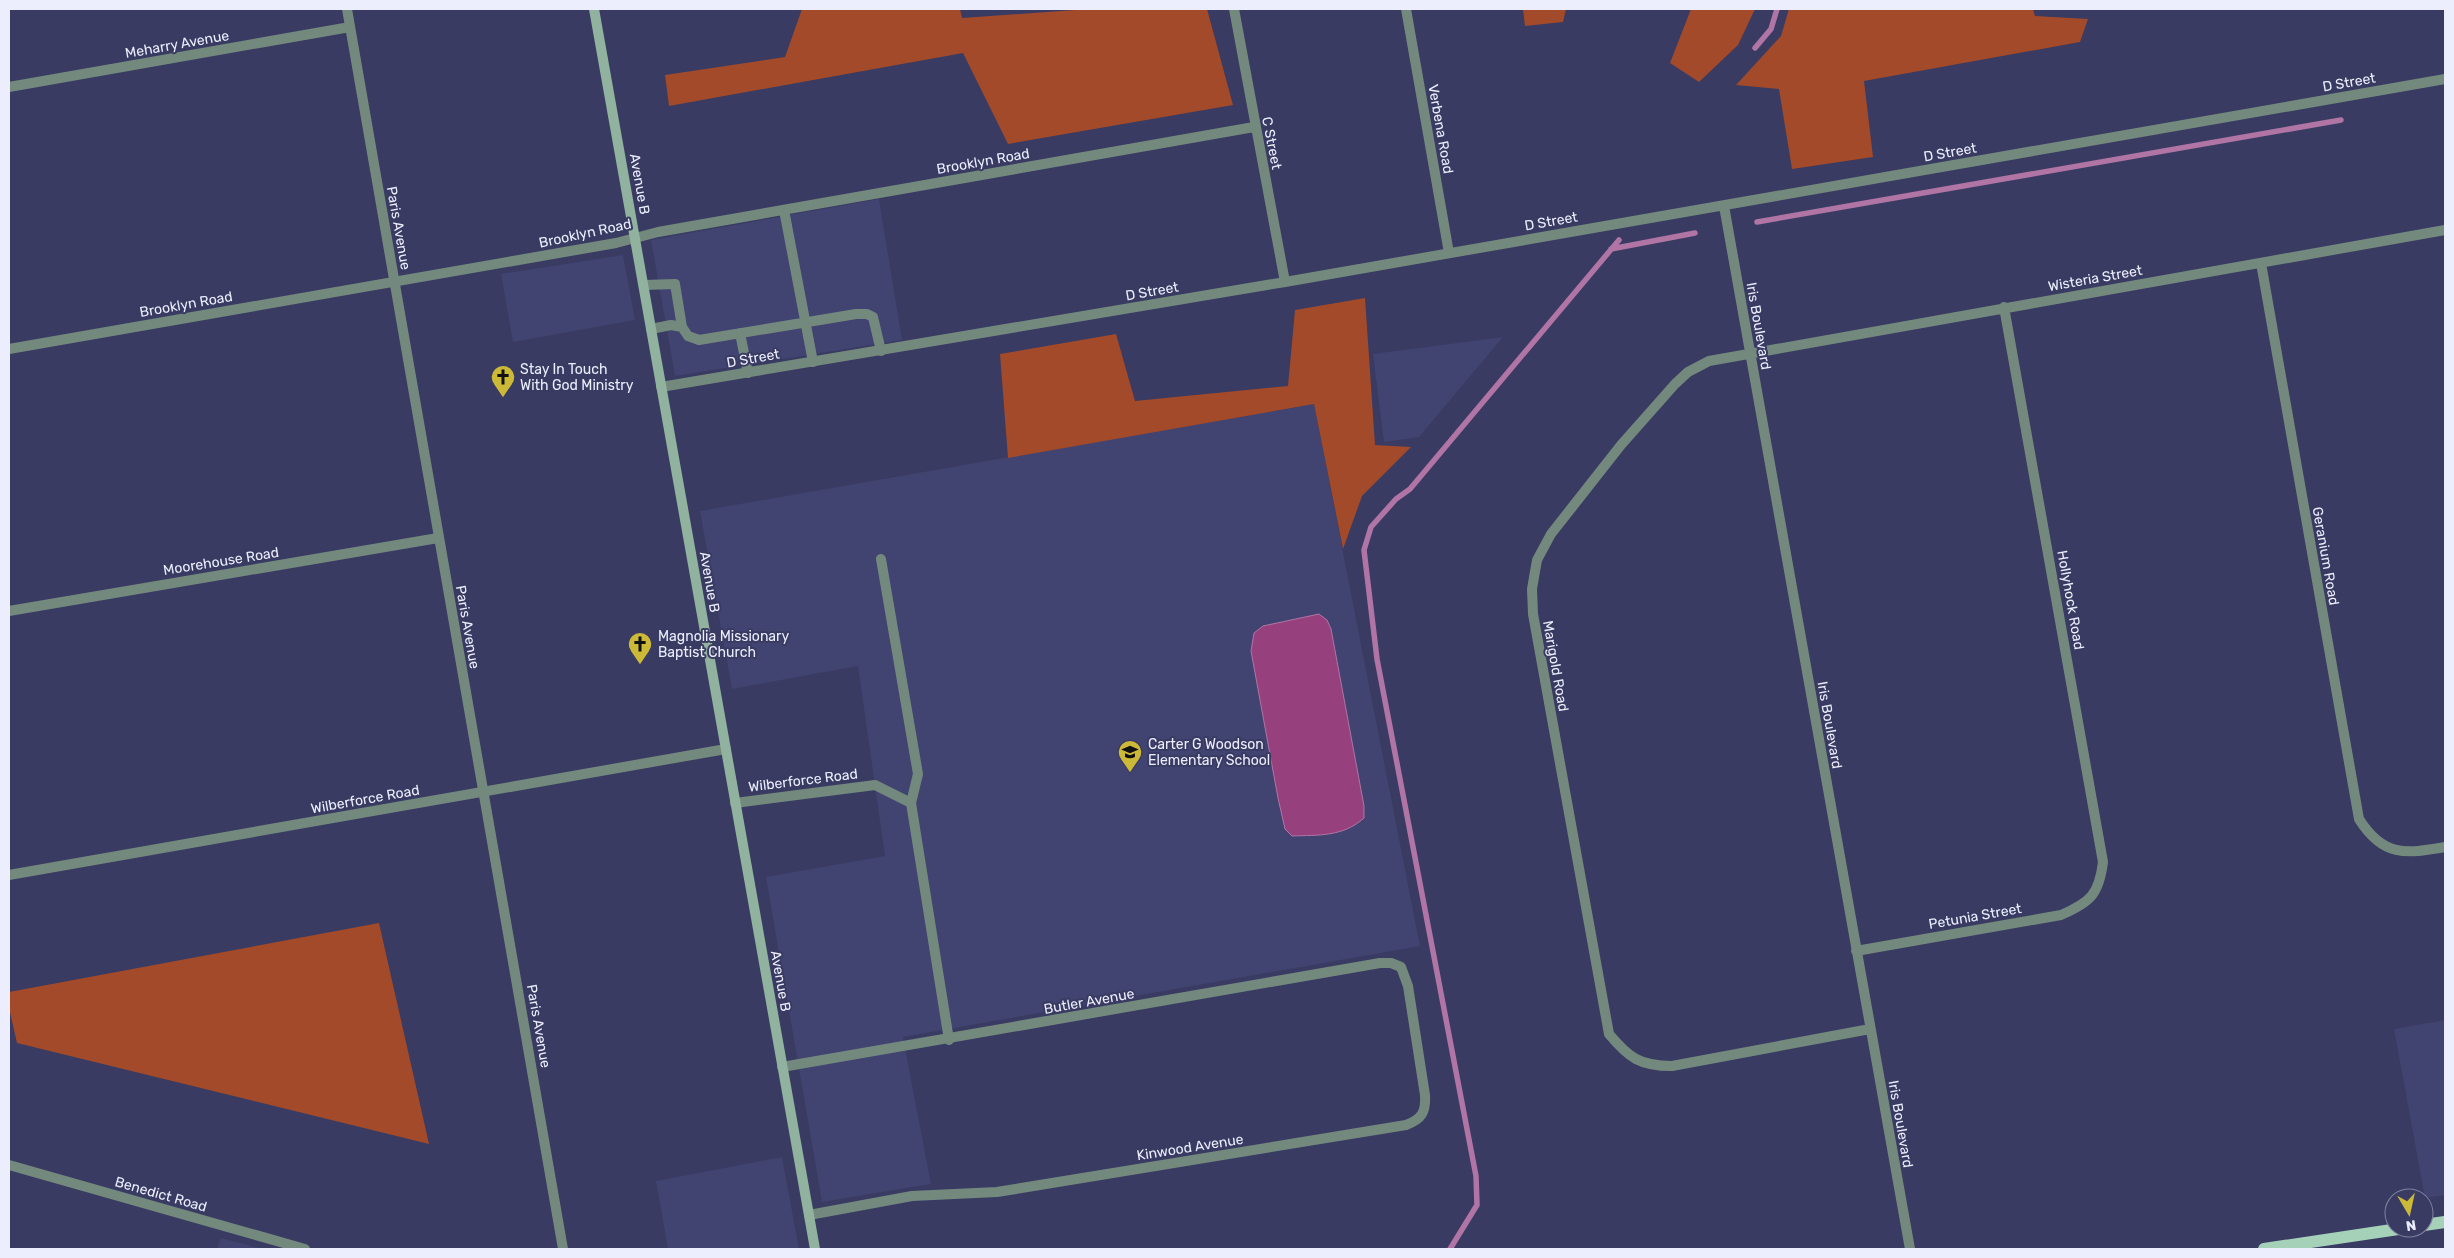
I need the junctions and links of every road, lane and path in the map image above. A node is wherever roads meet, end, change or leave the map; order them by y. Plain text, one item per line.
1 (347, 9) edge
2 (594, 9) edge
3 (1234, 9) edge
4 (1406, 9) edge
5 (350, 27) junction
6 (2445, 79) edge
7 (9, 87) edge
8 (1254, 127) junction
9 (1724, 206) junction
10 (784, 210) junction
11 (2445, 230) edge
12 (635, 236) junction
13 (1449, 253) junction
14 (2261, 263) junction
15 (395, 281) junction
16 (1285, 282) junction
17 (644, 285) junction
18 (2004, 307) junction
19 (805, 322) junction
20 (682, 327) junction
21 (651, 329) junction
22 (740, 334) junction
23 (9, 349) edge
24 (881, 350) junction
25 (1750, 352) junction
26 (813, 362) junction
27 (748, 373) junction
28 (662, 388) junction
29 (438, 538) junction
30 (881, 559) dead end
31 (9, 611) edge
32 (726, 748) junction
33 (484, 792) junction
34 (735, 803) junction
35 (911, 803) junction
36 (2445, 847) edge
37 (9, 875) edge
38 (2093, 897) joint
39 (1856, 950) junction
40 (1401, 967) joint
41 (1870, 1029) junction
42 (950, 1040) junction
43 (782, 1067) junction
44 (9, 1165) edge
45 (809, 1215) junction
46 (2384, 1231) edge
47 (305, 1249) edge
48 (563, 1249) edge
49 (815, 1249) edge
50 (1910, 1249) edge
51 (2264, 1249) edge

1 - 5 street, Paris Avenue
2 - 12 main road, Avenue B
3 - 8 street, C Street
4 - 13 street, Verbena Road
5 - 7 street, Meharry Avenue
5 - 15 street, Paris Avenue
6 - 9 street, D Street
8 - 10 street, Brooklyn Road
8 - 16 street, C Street
9 - 13 street, D Street
9 - 25 street, Iris Boulevard
10 - 12 street, Brooklyn Road
10 - 19 street
11 - 14 street, Wisteria Street
12 - 15 street, Brooklyn Road
12 - 17 main road, Avenue B
13 - 16 street, D Street
14 - 18 street, Wisteria Street
14 - 36 street, Geranium Road
15 - 23 street, Brooklyn Road
15 - 29 street, Paris Avenue
16 - 24 street, D Street
17 - 20 street
17 - 21 main road, Avenue B
18 - 25 street, Wisteria Street
18 - 38 street, Hollyhock Road
19 - 22 street
19 - 24 street
19 - 26 street
20 - 21 street
20 - 22 street
21 - 28 main road, Avenue B
22 - 27 street
24 - 26 street, D Street
25 - 39 street, Iris Boulevard
25 - 41 street, Marigold Road
26 - 27 street, D Street
27 - 28 street, D Street
28 - 32 main road, Avenue B
29 - 31 street, Moorehouse Road
29 - 33 street, Paris Avenue
30 - 35 street
32 - 33 street, Wilberforce Road
32 - 34 main road, Avenue B
33 - 37 street, Wilberforce Road
33 - 48 street, Paris Avenue
34 - 35 street, Wilberforce Road
34 - 43 main road, Avenue B
35 - 42 street
38 - 39 street, Petunia Street
39 - 41 street, Iris Boulevard
40 - 42 street, Butler Avenue
40 - 45 street, Kinwood Avenue
41 - 50 street, Iris Boulevard
42 - 43 street, Butler Avenue
43 - 45 main road, Avenue B
44 - 47 street, Benedict Road
45 - 49 main road, Avenue B
46 - 51 main road

